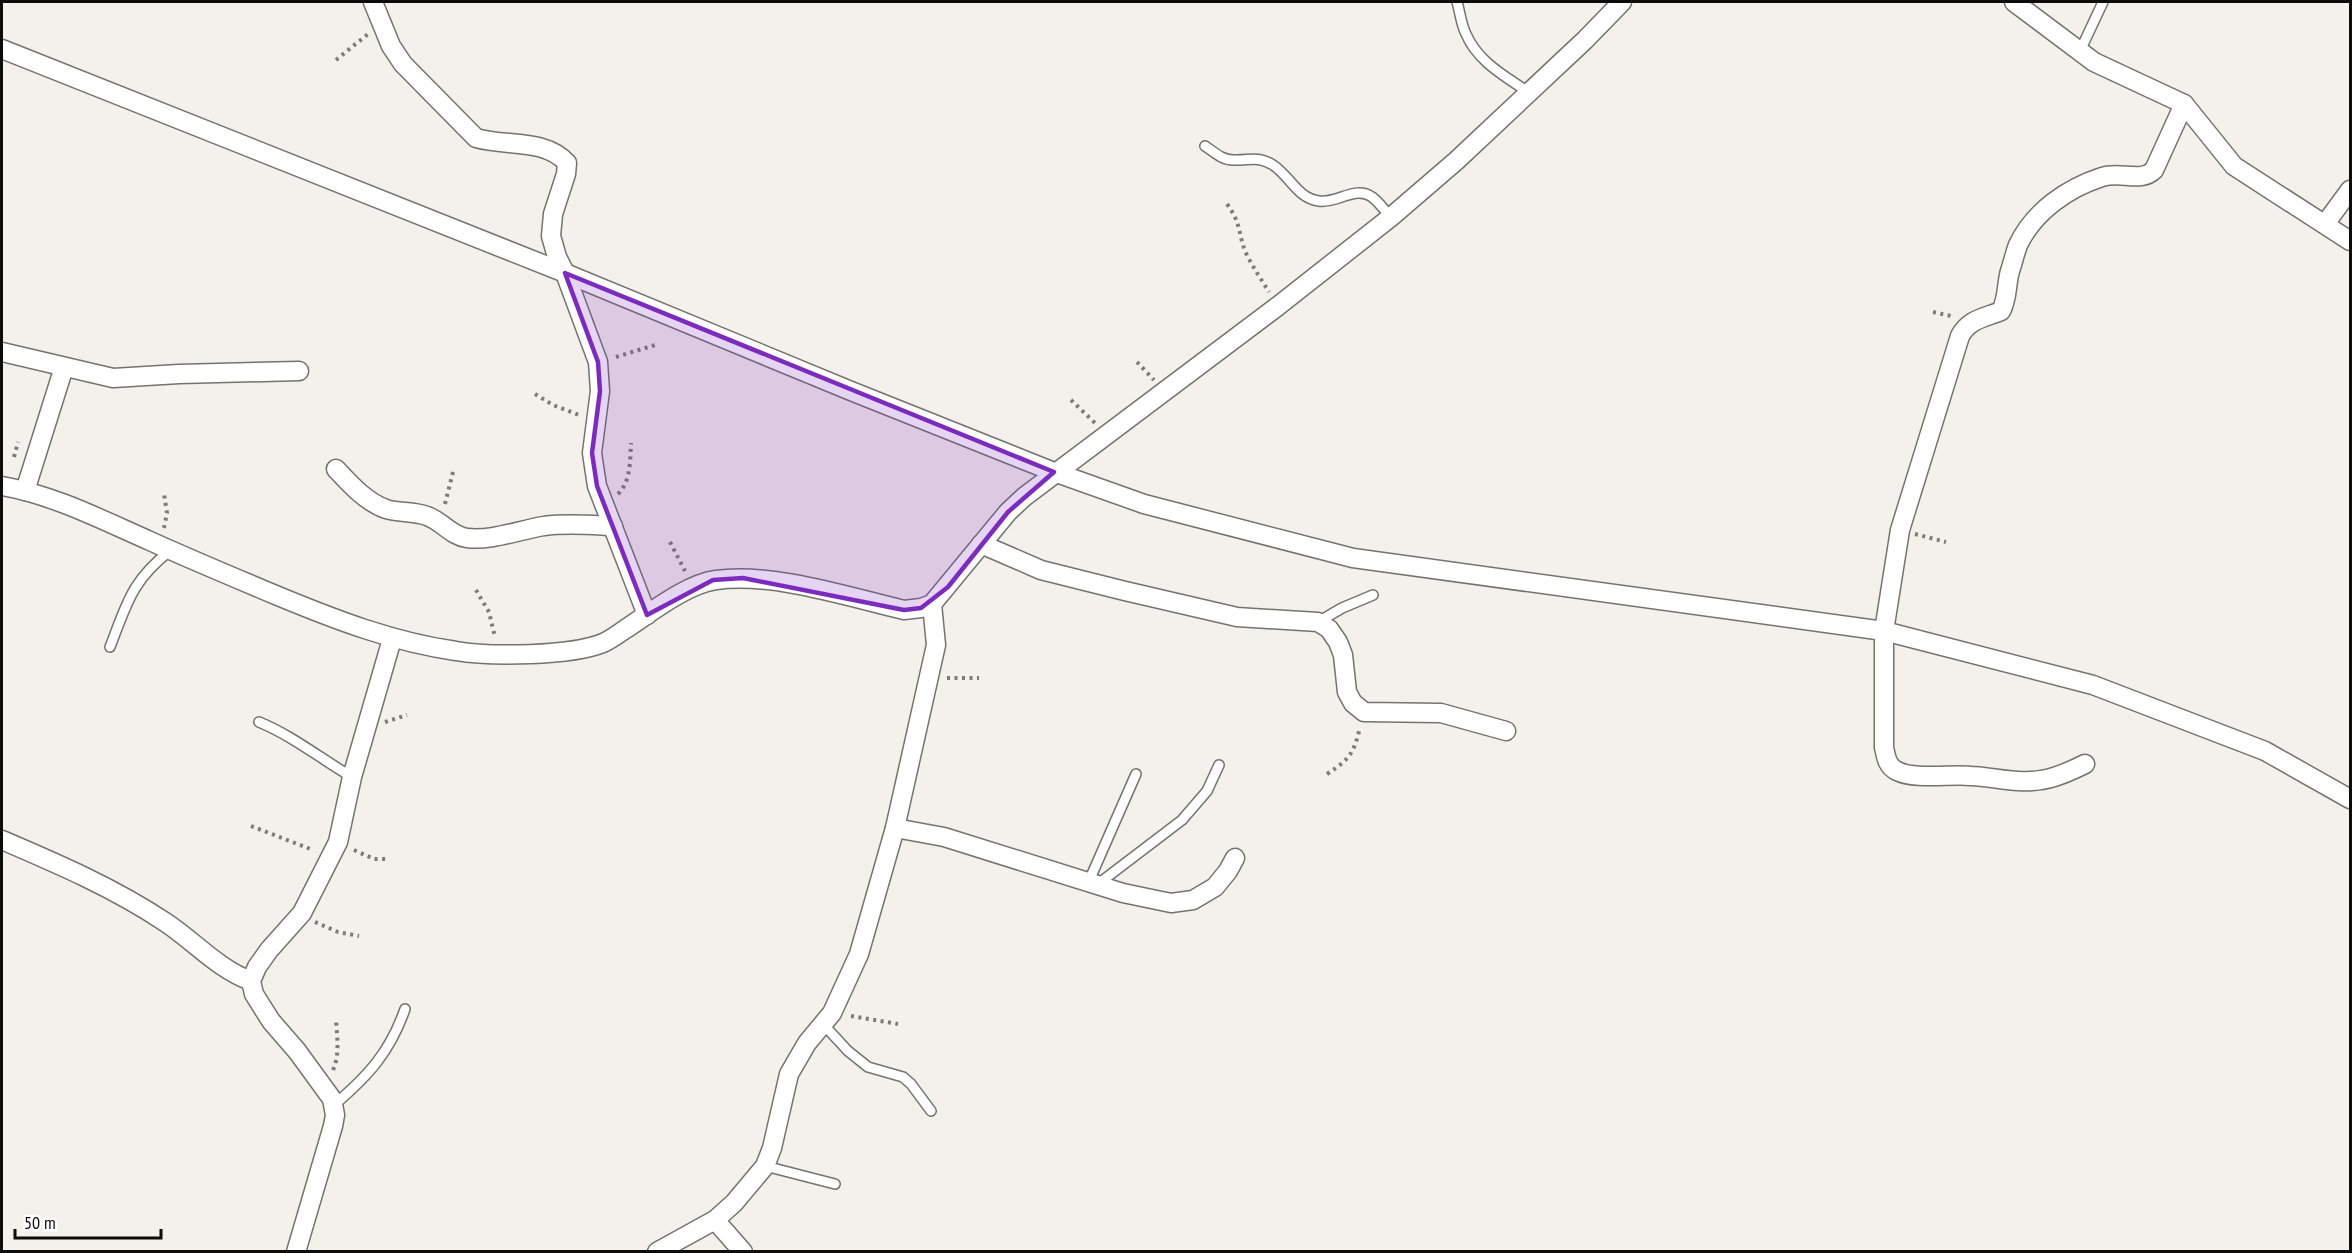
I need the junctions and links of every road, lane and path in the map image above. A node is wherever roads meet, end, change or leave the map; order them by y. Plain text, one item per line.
1 (374, 2) edge
2 (1457, 2) edge
3 (1622, 2) edge
4 (2014, 2) edge
5 (2103, 2) edge
6 (382, 23) junction
7 (2, 49) edge
8 (2080, 51) junction
9 (336, 60) dead end
10 (1528, 92) junction
11 (2184, 105) junction
12 (1205, 146) dead end
13 (2350, 190) edge
14 (1227, 204) dead end
15 (1391, 218) junction
16 (2325, 224) junction
17 (2350, 241) edge
18 (565, 273) junction
19 (1278, 306) junction
20 (655, 345) dead end
21 (2, 352) edge
22 (598, 362) junction
23 (64, 367) junction
24 (299, 371) dead end
25 (535, 394) dead end
26 (1071, 400) dead end
27 (597, 420) junction
28 (1107, 434) junction
29 (631, 444) dead end
30 (454, 468) dead end
31 (336, 469) dead end
32 (1054, 472) junction
33 (2, 486) edge
34 (25, 491) junction
35 (164, 494) dead end
36 (606, 508) junction
37 (440, 523) junction
38 (613, 526) junction
39 (1900, 530) junction
40 (152, 542) junction
41 (670, 542) dead end
42 (1946, 542) dead end
43 (981, 543) junction
44 (171, 550) junction
45 (694, 587) junction
46 (476, 590) dead end
47 (1373, 595) dead end
48 (932, 604) junction
49 (647, 615) junction
50 (1318, 622) junction
51 (1884, 631) junction
52 (392, 639) junction
53 (110, 647) dead end
54 (495, 653) junction
55 (928, 677) junction
56 (979, 678) dead end
57 (1364, 712) junction
58 (259, 722) dead end
59 (1506, 731) dead end
60 (2085, 764) dead end
61 (1219, 765) dead end
62 (1136, 774) dead end
63 (1327, 774) dead end
64 (352, 777) junction
65 (2350, 799) edge
66 (250, 826) dead end
67 (896, 828) junction
68 (2, 840) edge
69 (334, 849) junction
70 (1235, 858) dead end
71 (389, 859) dead end
72 (1094, 882) junction
73 (302, 913) junction
74 (359, 936) dead end
75 (252, 981) junction
76 (405, 1009) dead end
77 (828, 1018) junction
78 (336, 1020) dead end
79 (898, 1023) dead end
80 (326, 1088) junction
81 (334, 1105) junction
82 (931, 1111) dead end
83 (765, 1166) junction
84 (836, 1184) dead end
85 (715, 1220) junction
86 (296, 1251) edge
87 (657, 1251) edge
88 (743, 1251) edge

1 - 6 street
2 - 10 lane
3 - 10 street
4 - 8 street
5 - 8 lane
6 - 9 path
6 - 18 street
7 - 18 street
8 - 11 street
10 - 15 street
11 - 16 street
11 - 39 street
12 - 15 lane
13 - 16 street
14 - 19 path
15 - 19 street
16 - 17 street
18 - 22 street
18 - 32 street
19 - 28 street
20 - 22 path
21 - 23 street
22 - 27 street
23 - 24 street
23 - 34 street
25 - 27 path
26 - 28 path
27 - 36 street
28 - 32 street
29 - 36 path
30 - 37 path
31 - 37 street
32 - 43 street
32 - 51 street
33 - 34 street
34 - 40 street
35 - 40 path
36 - 38 street
37 - 38 street
38 - 49 street
39 - 42 path
39 - 51 street
40 - 44 street
41 - 45 path
43 - 48 street
43 - 50 street
44 - 52 street
44 - 53 lane
45 - 48 street
45 - 49 street
46 - 54 path
47 - 50 lane
48 - 55 street
49 - 54 street
50 - 57 street
51 - 60 street
51 - 65 street
52 - 54 street
52 - 64 street
55 - 56 path
55 - 67 street
57 - 59 street
57 - 63 path
58 - 64 lane
61 - 72 lane
62 - 72 lane
64 - 69 street
66 - 69 path
67 - 72 street
67 - 77 street
68 - 75 street
69 - 71 path
69 - 73 street
70 - 72 street
73 - 74 path
73 - 75 street
75 - 80 street
76 - 81 lane
77 - 79 path
77 - 82 lane
77 - 83 street
78 - 80 path
80 - 81 street
81 - 86 street
83 - 84 lane
83 - 85 street
85 - 87 street
85 - 88 street

